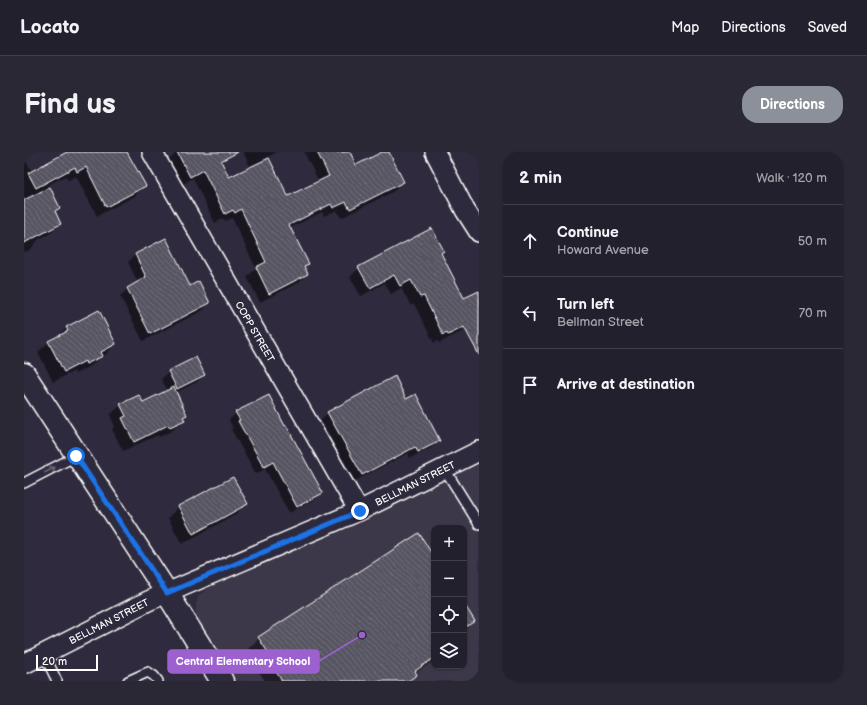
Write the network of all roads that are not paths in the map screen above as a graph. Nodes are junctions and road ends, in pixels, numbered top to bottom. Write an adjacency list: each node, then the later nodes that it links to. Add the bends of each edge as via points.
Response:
1 (152, 152): 9 (street, COPP STREET)
2 (440, 154): 3 (street, via 465,210)
3 (479, 232)
4 (24, 374): 6 (main road)
5 (479, 451): 7 (street, BELLMAN STREET)
6 (76, 456): 8 (lane, one-way to 6); 11 (main road)
7 (444, 468): 9 (street, BELLMAN STREET); 10 (lane)
8 (24, 483)
9 (360, 511): 11 (street, BELLMAN STREET)
10 (479, 524)
11 (167, 593): 12 (street, BELLMAN STREET); 17 (main road)
12 (44, 654): 13 (street, BELLMAN STREET); 14 (lane)
13 (24, 664)
14 (57, 681)
15 (128, 681): 16 (lane, via 148,672)
16 (158, 681)
17 (222, 681)

